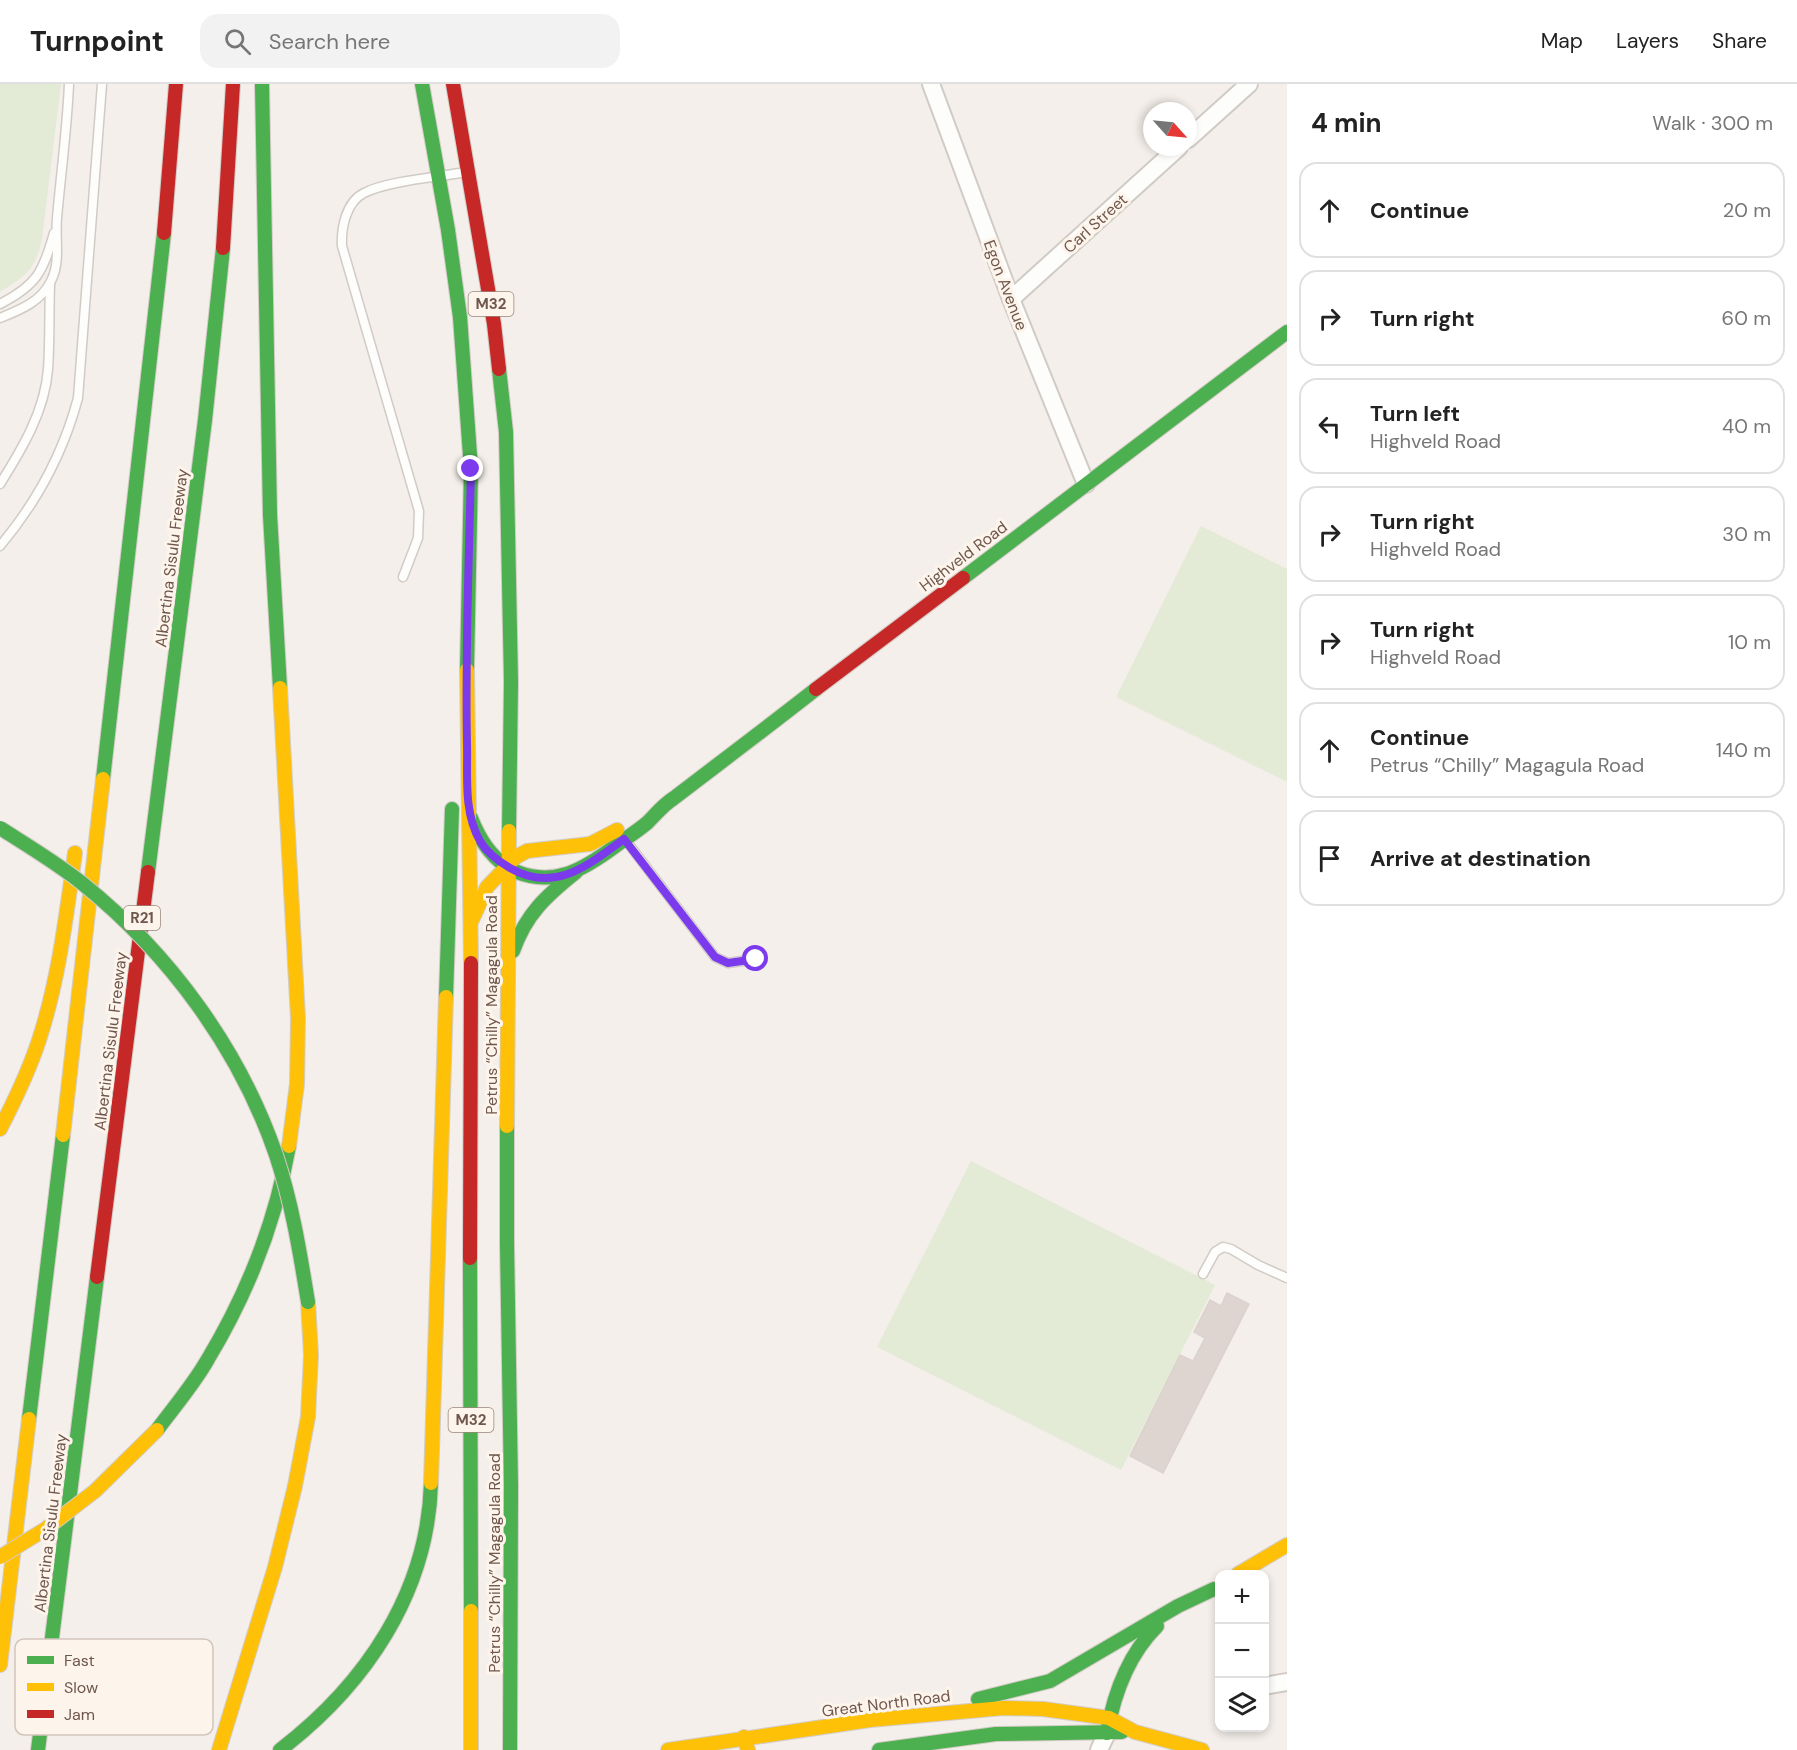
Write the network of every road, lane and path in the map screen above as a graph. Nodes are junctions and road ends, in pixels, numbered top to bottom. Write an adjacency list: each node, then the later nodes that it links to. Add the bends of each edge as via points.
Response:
1 (69, 84): 14 (lane)
2 (102, 84): 22 (lane, via 78,398 69,431 51,469 32,505)
3 (176, 84): 24 (main road, Albertina Sisulu Freeway, via 162,254)
4 (233, 84): 47 (main road, Albertina Sisulu Freeway / R21, via 226,218 205,420)
5 (262, 84): 43 (main road, bridge, via 270,515 299,1039 292,1132 271,1220 255,1266 207,1362 157,1430 95,1491)
6 (422, 84): 13 (main road, Petrus “Chilly” Magagula Road / M32)
7 (453, 84): 12 (main road, Petrus “Chilly” Magagula Road / M32)
8 (1249, 84): 10 (street)
9 (936, 87): 16 (street, Egon Avenue)
10 (1197, 131)
11 (1169, 156): 16 (street, Carl Street)
12 (469, 171): 13 (lane); 34 (main road, Petrus “Chilly” Magagula Road / M32, via 494,324 506,432 511,682)
13 (438, 177): 23 (lane, via 363,193 353,202 341,232 419,511 418,538); 26 (main road, Petrus “Chilly” Magagula Road / M32, via 460,317 468,408 471,469)
14 (57, 221): 15 (lane, via 57,253); 17 (lane, via 42,270 32,283)
15 (50, 284): 18 (lane, via 27,307); 20 (lane, via 44,389 29,435)
16 (1011, 299): 21 (street, Egon Avenue)
17 (0, 304)
18 (0, 318)
19 (1287, 332): 21 (main road, Highveld Road)
20 (0, 484)
21 (1086, 484): 30 (main road, Highveld Road)
22 (0, 546)
23 (403, 577)
24 (118, 639): 25 (main road); 48 (main road, Albertina Sisulu Freeway, via 86,946)
25 (103, 665)
26 (466, 699): 27 (main road); 29 (main road, Petrus “Chilly” Magagula Road / M32)
27 (454, 746)
28 (452, 799): 59 (main road, via 431,1490 426,1530 400,1606 366,1666 343,1695)
29 (468, 807): 34 (main road, Highveld Road, via 480,841); 36 (main road, Petrus “Chilly” Magagula Road / M32)
30 (660, 808): 32 (main road, Highveld Road, via 651,820); 34 (main road, Highveld Road, via 643,813 590,844 527,851)
31 (0, 828): 58 (main road, bridge, via 73,875 110,906 158,955 200,1008 252,1096 279,1162 297,1235 308,1302 308,1417 275,1566)
32 (624, 839): 35 (main road, Highveld Road); 37 (lane, via 715,957 728,963)
33 (76, 843): 39 (main road, via 64,934 43,1028)
34 (508, 867): 35 (main road, Highveld Road, via 540,878); 36 (main road, Highveld Road, via 487,887); 38 (main road, Petrus “Chilly” Magagula Road / M32)
35 (576, 872): 38 (main road, via 526,918)
36 (472, 920): 60 (main road, Petrus “Chilly” Magagula Road / M32)
37 (756, 959)
38 (507, 970): 61 (main road, Petrus “Chilly” Magagula Road / M32)
39 (0, 1129)
40 (1203, 1274): 41 (lane, via 1215,1252 1223,1247)
41 (1287, 1278)
42 (1287, 1545): 44 (main road)
43 (0, 1557)
44 (1246, 1570)
45 (1215, 1588): 51 (main road, via 1050,1681 941,1707)
46 (1215, 1588): 52 (main road, via 1152,1630 1141,1644 1132,1658)
47 (52, 1639)
48 (0, 1665)
49 (1287, 1682): 50 (street)
50 (1269, 1685)
51 (930, 1714): 52 (main road, Great North Road, via 1033,1709); 55 (main road, Great North Road)
52 (1108, 1726): 54 (main road, via 1031,1732); 64 (street); 65 (main road)
53 (40, 1735): 57 (main road, Albertina Sisulu Freeway / R21)
54 (984, 1743): 63 (main road)
55 (746, 1744): 56 (main road, Great North Road)
56 (728, 1746): 62 (main road, Great North Road)
57 (38, 1750)
58 (219, 1750)
59 (280, 1750)
60 (471, 1750)
61 (510, 1750)
62 (668, 1750)
63 (879, 1750)
64 (1100, 1750)
65 (1202, 1750)

